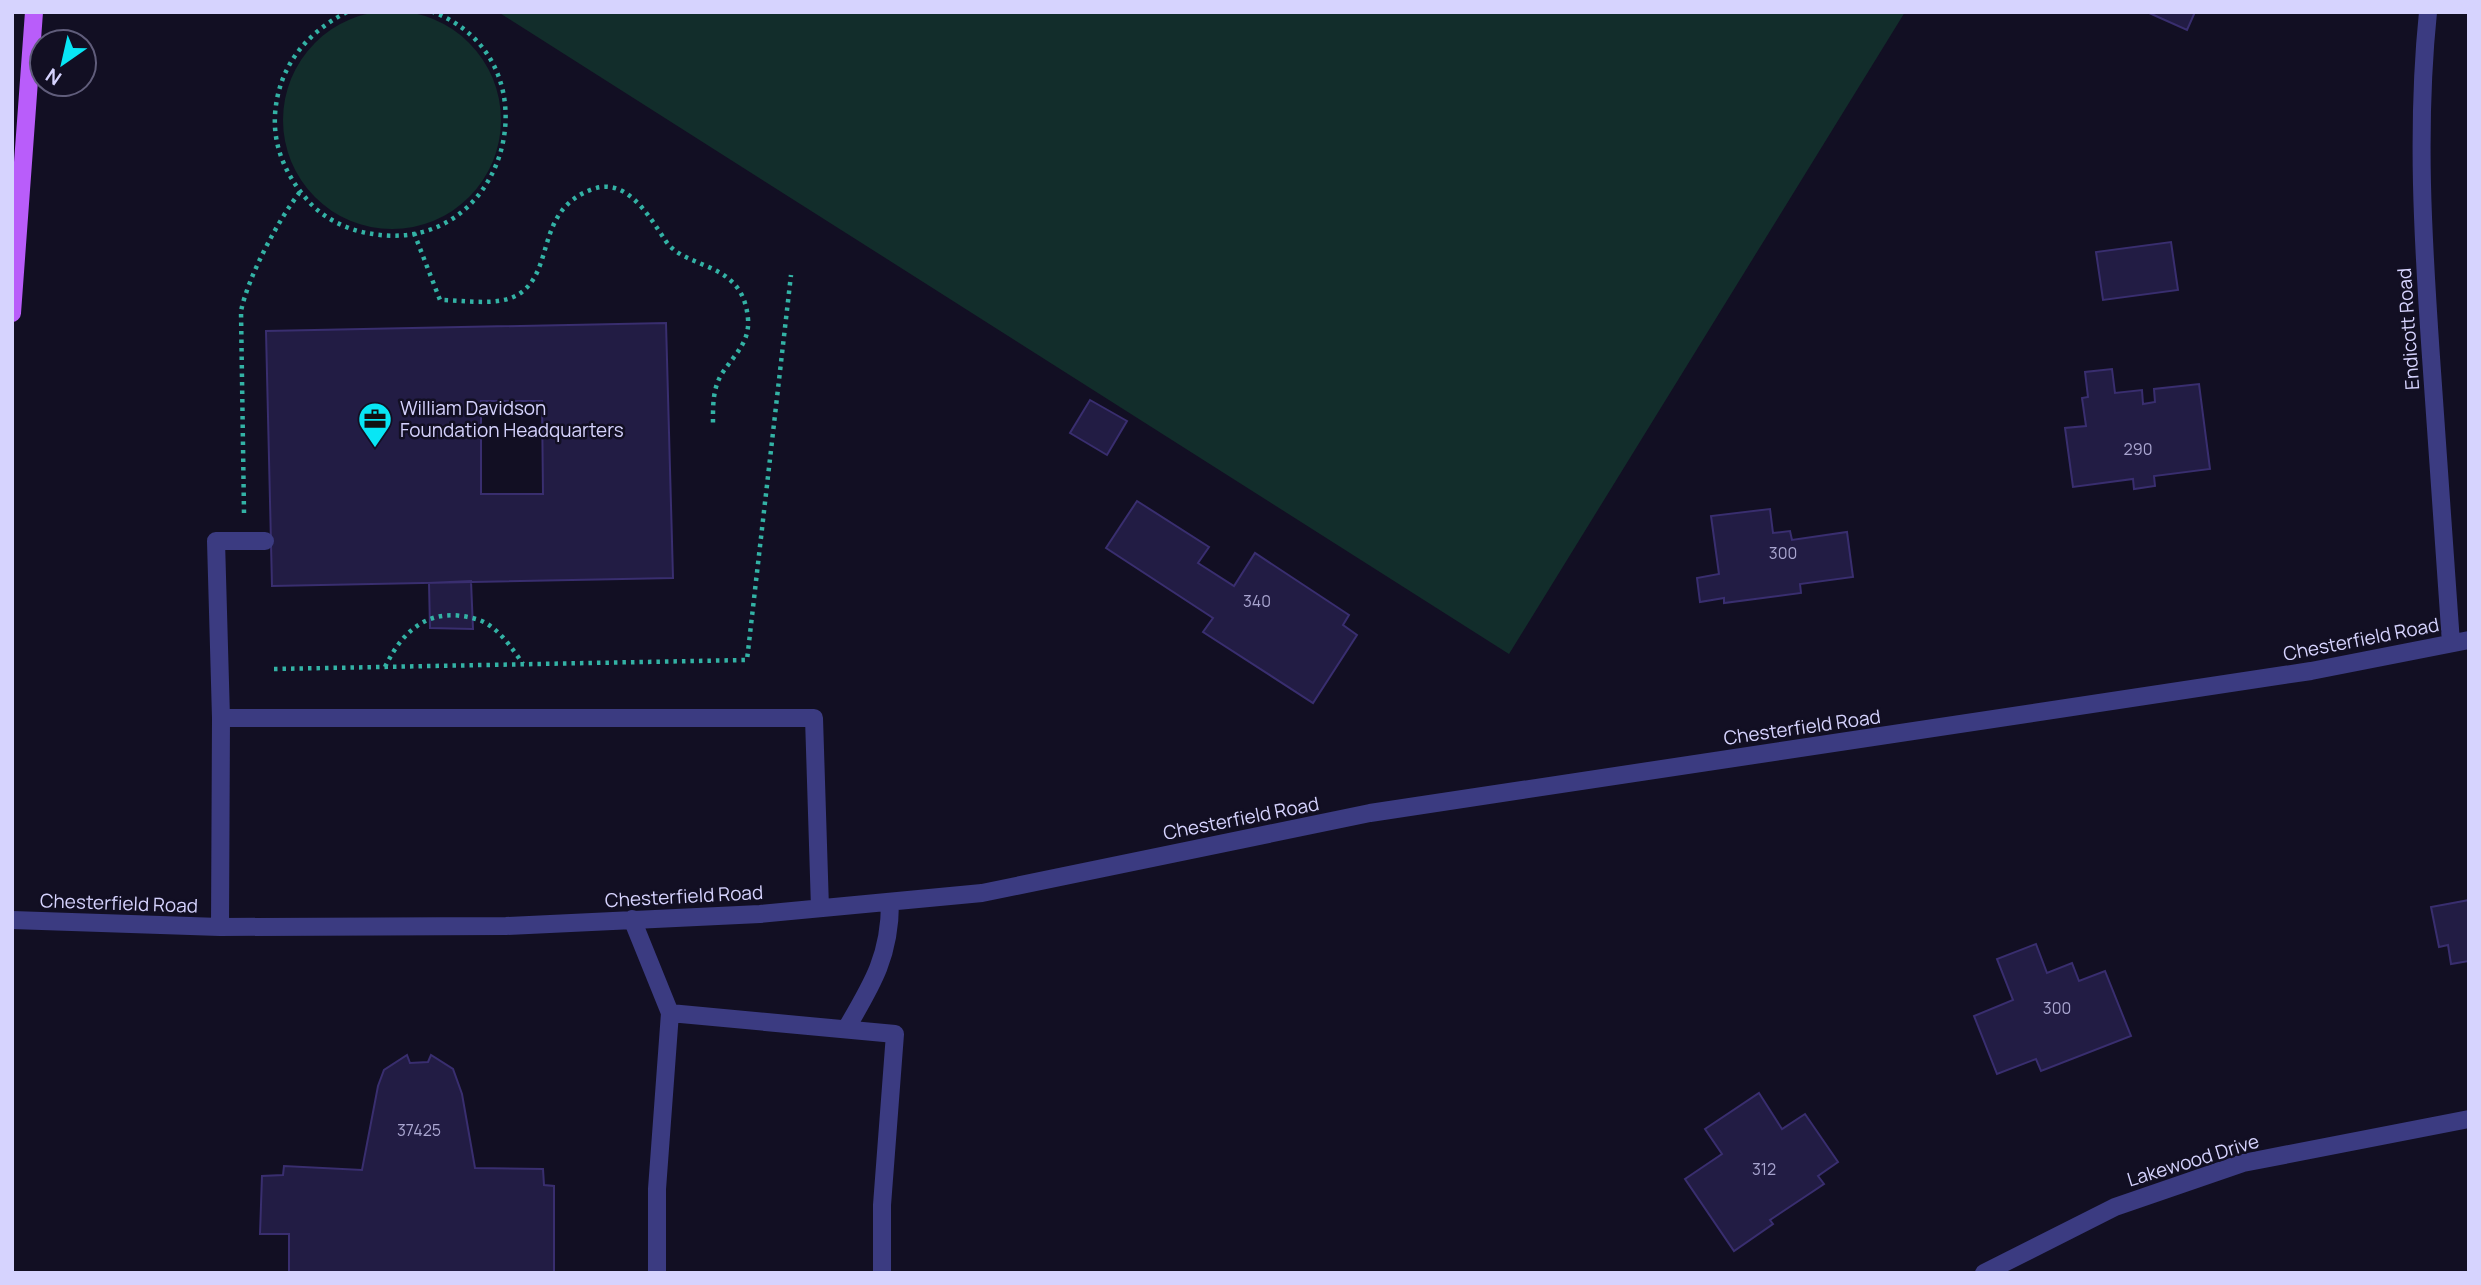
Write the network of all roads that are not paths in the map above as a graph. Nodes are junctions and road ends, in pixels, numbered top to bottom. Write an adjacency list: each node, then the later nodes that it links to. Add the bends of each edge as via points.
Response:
1 (34, 12): 3 (main road)
2 (2428, 12): 5 (street, Endicott Road, via 2420,89 2424,266)
3 (12, 313)
4 (265, 541): 6 (street, via 216,541)
5 (2460, 642): 7 (street, Chesterfield Road, via 2312,671 1384,811 982,893)
6 (221, 718): 8 (street, via 814,719); 11 (street)
7 (890, 903): 8 (street, Chesterfield Road); 13 (street, via 886,951)
8 (820, 908): 9 (street, Chesterfield Road)
9 (632, 919): 11 (street, Chesterfield Road, via 492,926); 12 (street)
10 (12, 920): 11 (street, Chesterfield Road)
11 (220, 927)
12 (670, 1013): 13 (street); 15 (street, via 657,1189)
13 (846, 1029): 16 (street, via 895,1034 882,1205)
14 (2469, 1119): 17 (street, Lakewood Drive, via 2243,1163 2115,1207)
15 (657, 1273)
16 (882, 1273)
17 (1984, 1273)

